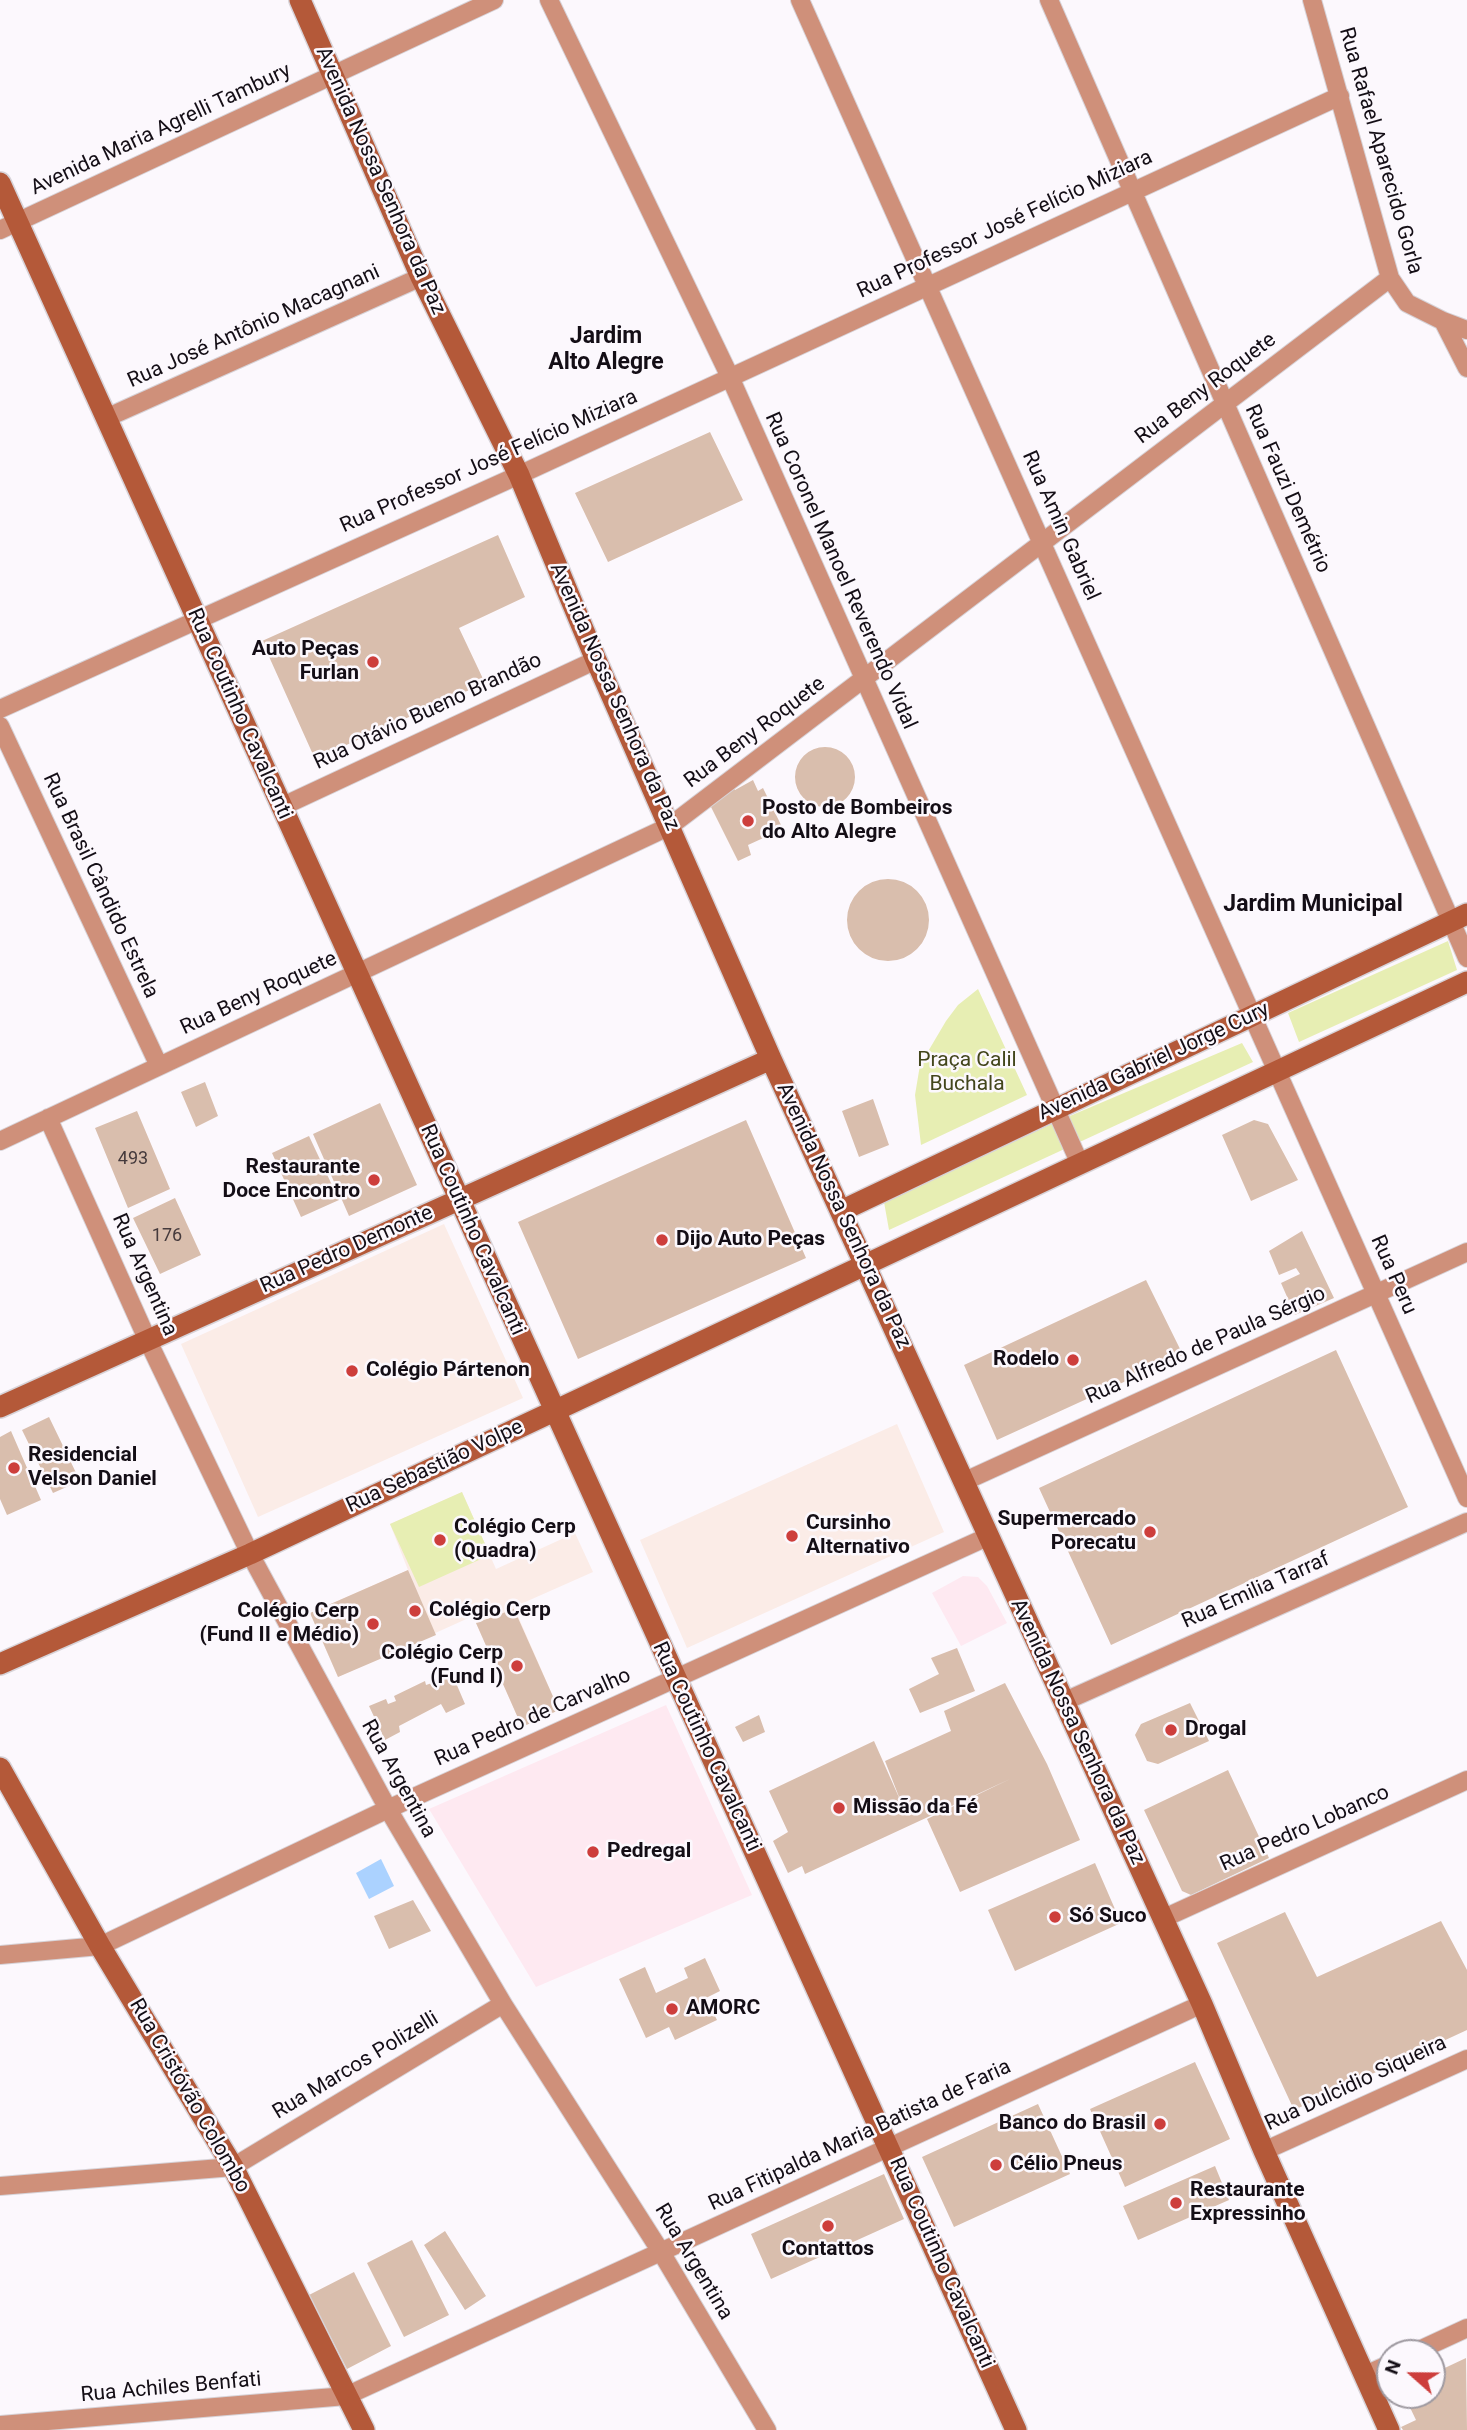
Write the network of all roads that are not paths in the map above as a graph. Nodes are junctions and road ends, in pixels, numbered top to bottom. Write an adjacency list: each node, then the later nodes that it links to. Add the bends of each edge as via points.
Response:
1 (300, 0): 7 (main road, Avenida Nossa Senhora da Paz)
2 (494, 0): 7 (street, Avenida Maria Agrelli Tambury)
3 (549, 0): 18 (street, Rua Coronel Manoel Reverendo Vidal)
4 (800, 0): 14 (street, Rua Amin Gabriel)
5 (1049, 0): 10 (street, Rua Fauzi Demétrio)
6 (1312, 0): 8 (street, Rua Rafael Aparecido Gorla)
7 (333, 75): 11 (street, Avenida Maria Agrelli Tambury); 12 (main road, Avenida Nossa Senhora da Paz)
8 (1340, 96): 10 (street, Rua Professor José Felício Miziara); 13 (street, Rua Rafael Aparecido Gorla)
9 (0, 183): 11 (main road, Rua Coutinho Cavalcanti)
10 (1134, 190): 14 (street, Rua Professor José Felício Miziara); 19 (street, Rua Fauzi Demétrio)
11 (9, 226): 20 (main road, Rua Coutinho Cavalcanti)
12 (421, 277): 20 (street, Rua José Antônio Macagnani); 21 (main road, Avenida Nossa Senhora da Paz)
13 (1390, 278): 15 (street, Rua Rafael Aparecido Gorla, via 1407,303); 19 (street, Rua Beny Roquete)
14 (929, 285): 18 (street, Rua Professor José Felício Miziara); 22 (street, Rua Amin Gabriel)
15 (1443, 321): 16 (street, Rua Rafael Aparecido Gorla); 17 (street)
16 (1467, 330)
17 (1467, 368)
18 (730, 377): 21 (street, Rua Professor José Felício Miziara); 25 (street, Rua Coronel Manoel Reverendo Vidal)
19 (1225, 404): 22 (street, Rua Beny Roquete); 30 (street, Rua Fauzi Demétrio)
20 (106, 418): 23 (main road, Rua Coutinho Cavalcanti)
21 (519, 475): 23 (street, Rua Professor José Felício Miziara); 24 (main road, Avenida Nossa Senhora da Paz)
22 (1042, 543): 25 (street, Rua Beny Roquete); 34 (street, Rua Amin Gabriel)
23 (196, 618): 26 (street, Rua Professor José Felício Miziara); 28 (main road, Rua Coutinho Cavalcanti)
24 (596, 660): 28 (street, Rua Otávio Bueno Brandão); 29 (main road, Avenida Nossa Senhora da Paz)
25 (863, 680): 29 (street, Rua Beny Roquete); 38 (street, Rua Coronel Manoel Reverendo Vidal)
26 (0, 709)
27 (0, 726): 36 (street, Rua Brasil Cândido Estrela)
28 (281, 807): 32 (main road, Rua Coutinho Cavalcanti)
29 (670, 826): 32 (street, Rua Beny Roquete); 35 (main road, Avenida Nossa Senhora da Paz)
30 (1459, 918): 31 (street, Rua Fauzi Demétrio); 34 (main road, Avenida Gabriel Jorge Cury)
31 (1467, 958)
32 (356, 973): 36 (street, Rua Beny Roquete); 42 (main road, Rua Coutinho Cavalcanti)
33 (1467, 982): 37 (main road)
34 (1251, 1017): 37 (street, Rua Amin Gabriel); 38 (main road, Avenida Gabriel Jorge Cury)
35 (771, 1059): 42 (main road, Rua Pedro Demonte); 43 (main road, Avenida Nossa Senhora da Paz)
36 (159, 1066): 39 (street, Rua Beny Roquete)
37 (1276, 1072): 41 (main road); 46 (street, Rua Peru)
38 (1055, 1108): 41 (street, Rua Coronel Manoel Reverendo Vidal); 43 (main road, Avenida Gabriel Jorge Cury)
39 (48, 1118): 40 (street, Rua Beny Roquete); 47 (street, Rua Argentina)
40 (0, 1141)
41 (1080, 1164): 45 (main road)
42 (458, 1200): 47 (main road, Rua Pedro Demonte); 49 (main road, Rua Coutinho Cavalcanti)
43 (841, 1211): 45 (main road, Avenida Nossa Senhora da Paz)
44 (1467, 1252): 46 (street, Rua Alfredo de Paula Sérgio)
45 (867, 1265): 49 (main road, Rua Sebastião Volpe); 50 (main road, Avenida Nossa Senhora da Paz)
46 (1376, 1294): 50 (street, Rua Alfredo de Paula Sérgio); 51 (street, Rua Peru)
47 (148, 1341): 48 (main road, Rua Pedro Demonte); 54 (street, Rua Argentina)
48 (0, 1407)
49 (554, 1412): 54 (main road, Rua Sebastião Volpe); 56 (main road, Rua Coutinho Cavalcanti)
50 (963, 1482): 53 (main road, Avenida Nossa Senhora da Paz)
51 (1467, 1498)
52 (1467, 1522): 57 (street, Rua Emilia Tarraf)
53 (987, 1537): 56 (street, Rua Pedro de Carvalho); 57 (main road, Avenida Nossa Senhora da Paz)
54 (250, 1554): 55 (main road, Rua Sebastião Volpe); 60 (street, Rua Argentina)
55 (0, 1664)
56 (675, 1679): 60 (street, Rua Pedro de Carvalho); 67 (main road, Rua Coutinho Cavalcanti)
57 (1063, 1702): 61 (main road, Avenida Nossa Senhora da Paz)
58 (0, 1768): 62 (main road, Rua Cristóvão Colombo)
59 (1467, 1780): 61 (street, Rua Pedro Lobanco)
60 (388, 1809): 62 (street, Rua Pedro de Carvalho); 64 (street, Rua Argentina)
61 (1162, 1919): 65 (main road, Avenida Nossa Senhora da Paz)
62 (100, 1946): 63 (street); 69 (main road, Rua Cristóvão Colombo)
63 (0, 1955)
64 (503, 2004): 69 (street, Rua Marcos Polizelli); 71 (street, Rua Argentina)
65 (1202, 2004): 67 (street, Rua Fitipalda Maria Batista de Faria); 68 (main road, Avenida Nossa Senhora da Paz)
66 (1467, 2059): 68 (street, Rua Dulcidio Siqueira)
67 (890, 2147): 71 (street, Rua Fitipalda Maria Batista de Faria); 80 (main road, Rua Coutinho Cavalcanti)
68 (1264, 2151): 75 (main road, Avenida Nossa Senhora da Paz)
69 (233, 2167): 70 (street); 76 (main road, Rua Cristóvão Colombo)
70 (0, 2186)
71 (661, 2252): 76 (street, Rua Fitipalda Maria Batista de Faria); 79 (street, Rua Argentina)
72 (1467, 2328): 73 (street)
73 (1443, 2339)
74 (1376, 2370): 75 (street)
75 (1365, 2375): 81 (main road, Avenida Nossa Senhora da Paz)
76 (346, 2396): 77 (street, Rua Achiles Benfati); 78 (main road, Rua Cristóvão Colombo)
77 (0, 2425)
78 (363, 2429)
79 (767, 2430)
80 (1016, 2430)
81 (1389, 2430)

